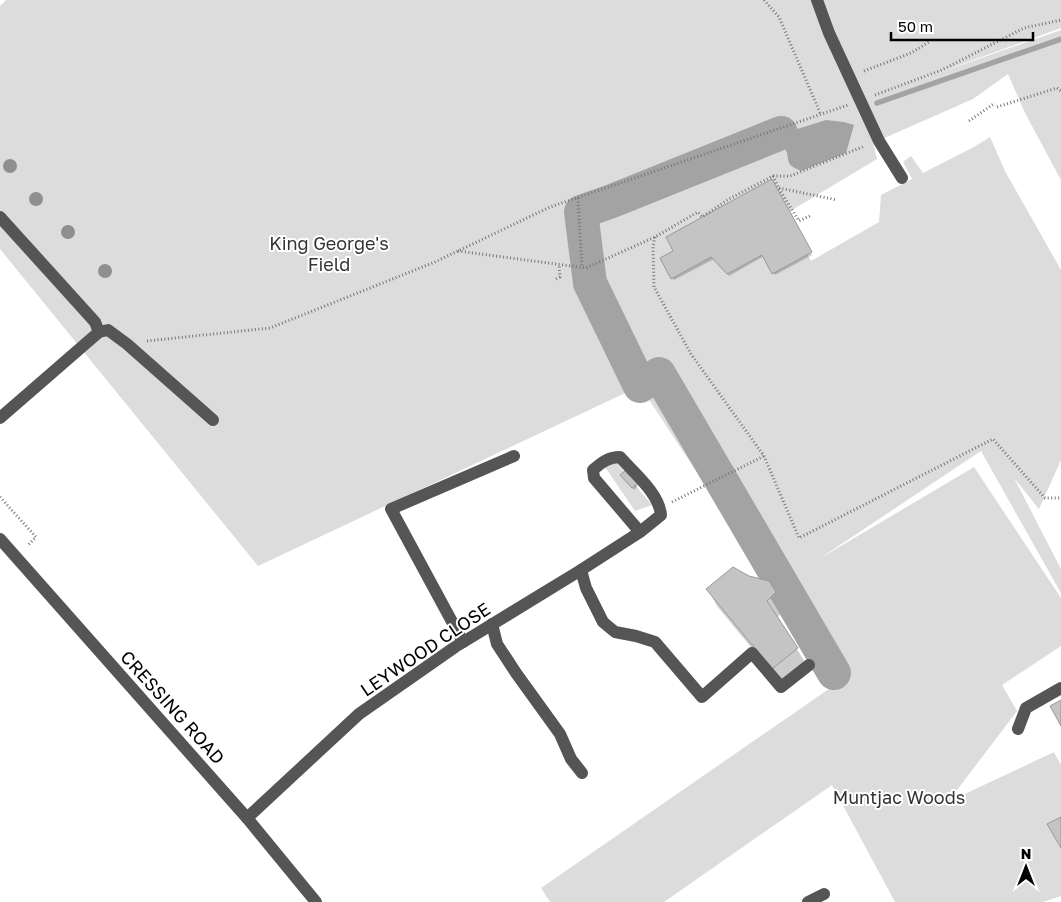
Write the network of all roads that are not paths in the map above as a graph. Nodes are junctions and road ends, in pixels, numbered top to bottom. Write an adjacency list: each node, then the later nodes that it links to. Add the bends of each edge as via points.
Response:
1 (817, 0): 2 (street, via 829,34 879,141)
2 (902, 178)
3 (0, 217): 4 (street, via 95,322)
4 (99, 332): 5 (street); 6 (street, via 108,330 127,344)
5 (0, 418)
6 (212, 420)
7 (514, 456): 12 (street, via 391,509)
8 (640, 532): 8 (street, LEYWOOD CLOSE, via 661,515 660,508 654,496 620,456 613,456 593,470 594,478); 10 (street, LEYWOOD CLOSE)
9 (0, 539): 17 (street, CRESSING ROAD)
10 (581, 570): 11 (street, LEYWOOD CLOSE); 13 (street, via 603,622 614,632 655,642 702,697 752,653 782,687)
11 (492, 624): 12 (street, LEYWOOD CLOSE); 16 (street, via 498,644 560,734)
12 (464, 642): 17 (street, LEYWOOD CLOSE, via 359,714)
13 (809, 665)
14 (1061, 688): 15 (street, via 1026,708)
15 (1018, 730)
16 (582, 773)
17 (247, 818): 19 (street, CRESSING ROAD)
18 (824, 894): 20 (street)
19 (316, 902)
20 (808, 902)

